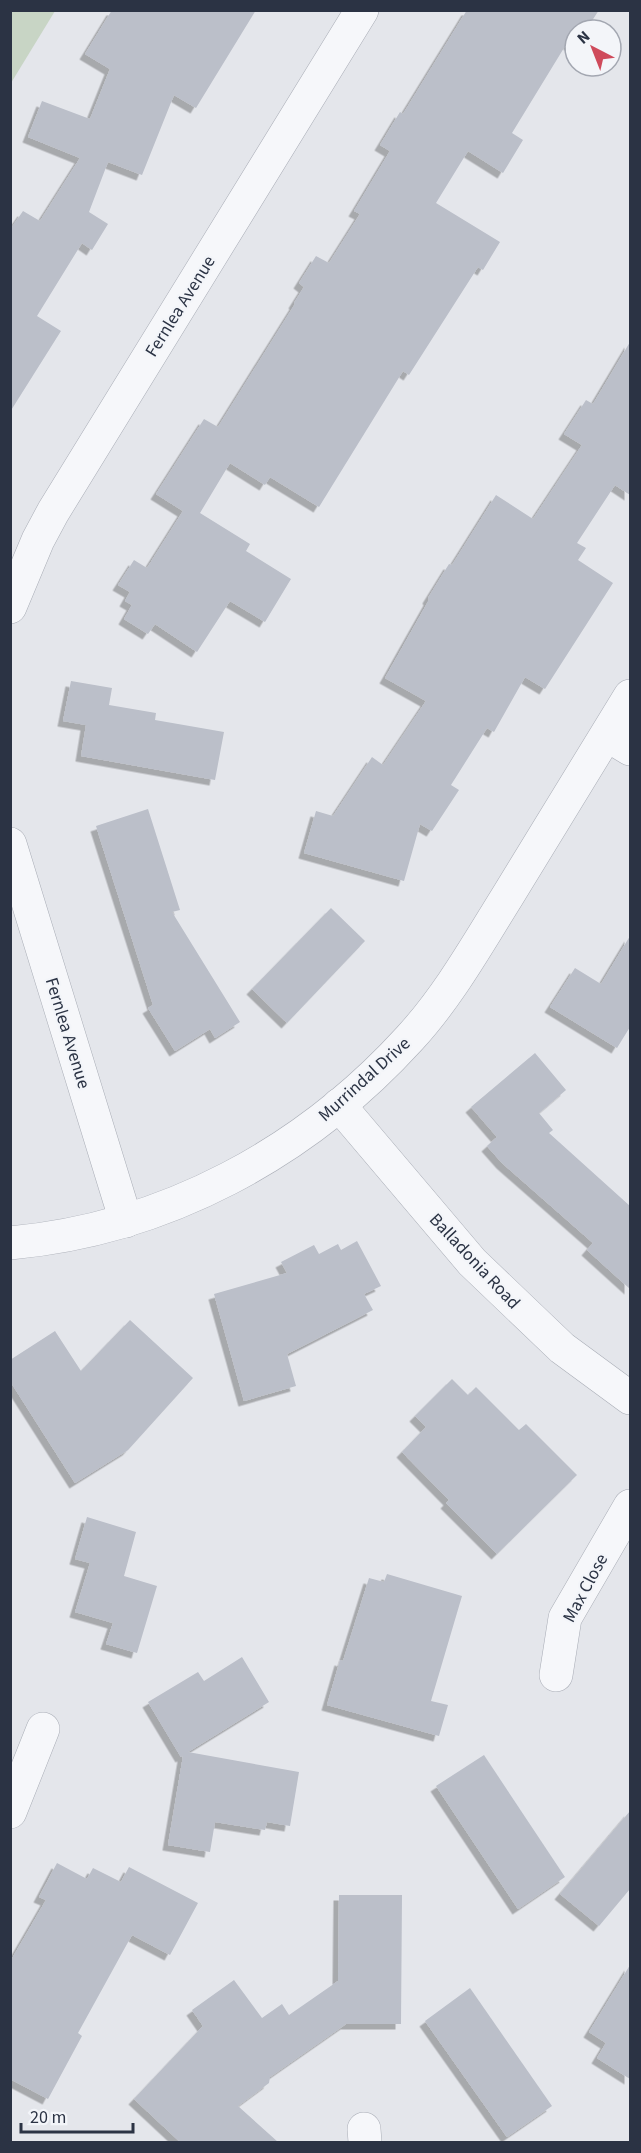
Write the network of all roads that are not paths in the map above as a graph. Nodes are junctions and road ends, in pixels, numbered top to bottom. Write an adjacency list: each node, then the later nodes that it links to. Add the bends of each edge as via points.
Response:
1 (362, 10): 2 (street, Fernlea Avenue, via 53,512)
2 (10, 607)
3 (630, 696): 4 (street, Murrindal Drive)
4 (619, 742): 6 (street, Murrindal Drive, via 439,1001 410,1038)
5 (10, 844): 7 (street, Fernlea Avenue)
6 (339, 1105): 7 (street, Murrindal Drive, via 246,1170 189,1199); 9 (street, Balladonia Road, via 472,1262 562,1348)
7 (126, 1221): 8 (street, Murrindal Drive)
8 (10, 1243)
9 (630, 1398)
10 (630, 1506): 11 (street, Max Close, via 565,1618)
11 (556, 1675)
12 (42, 1729): 13 (street)
13 (10, 1812)

